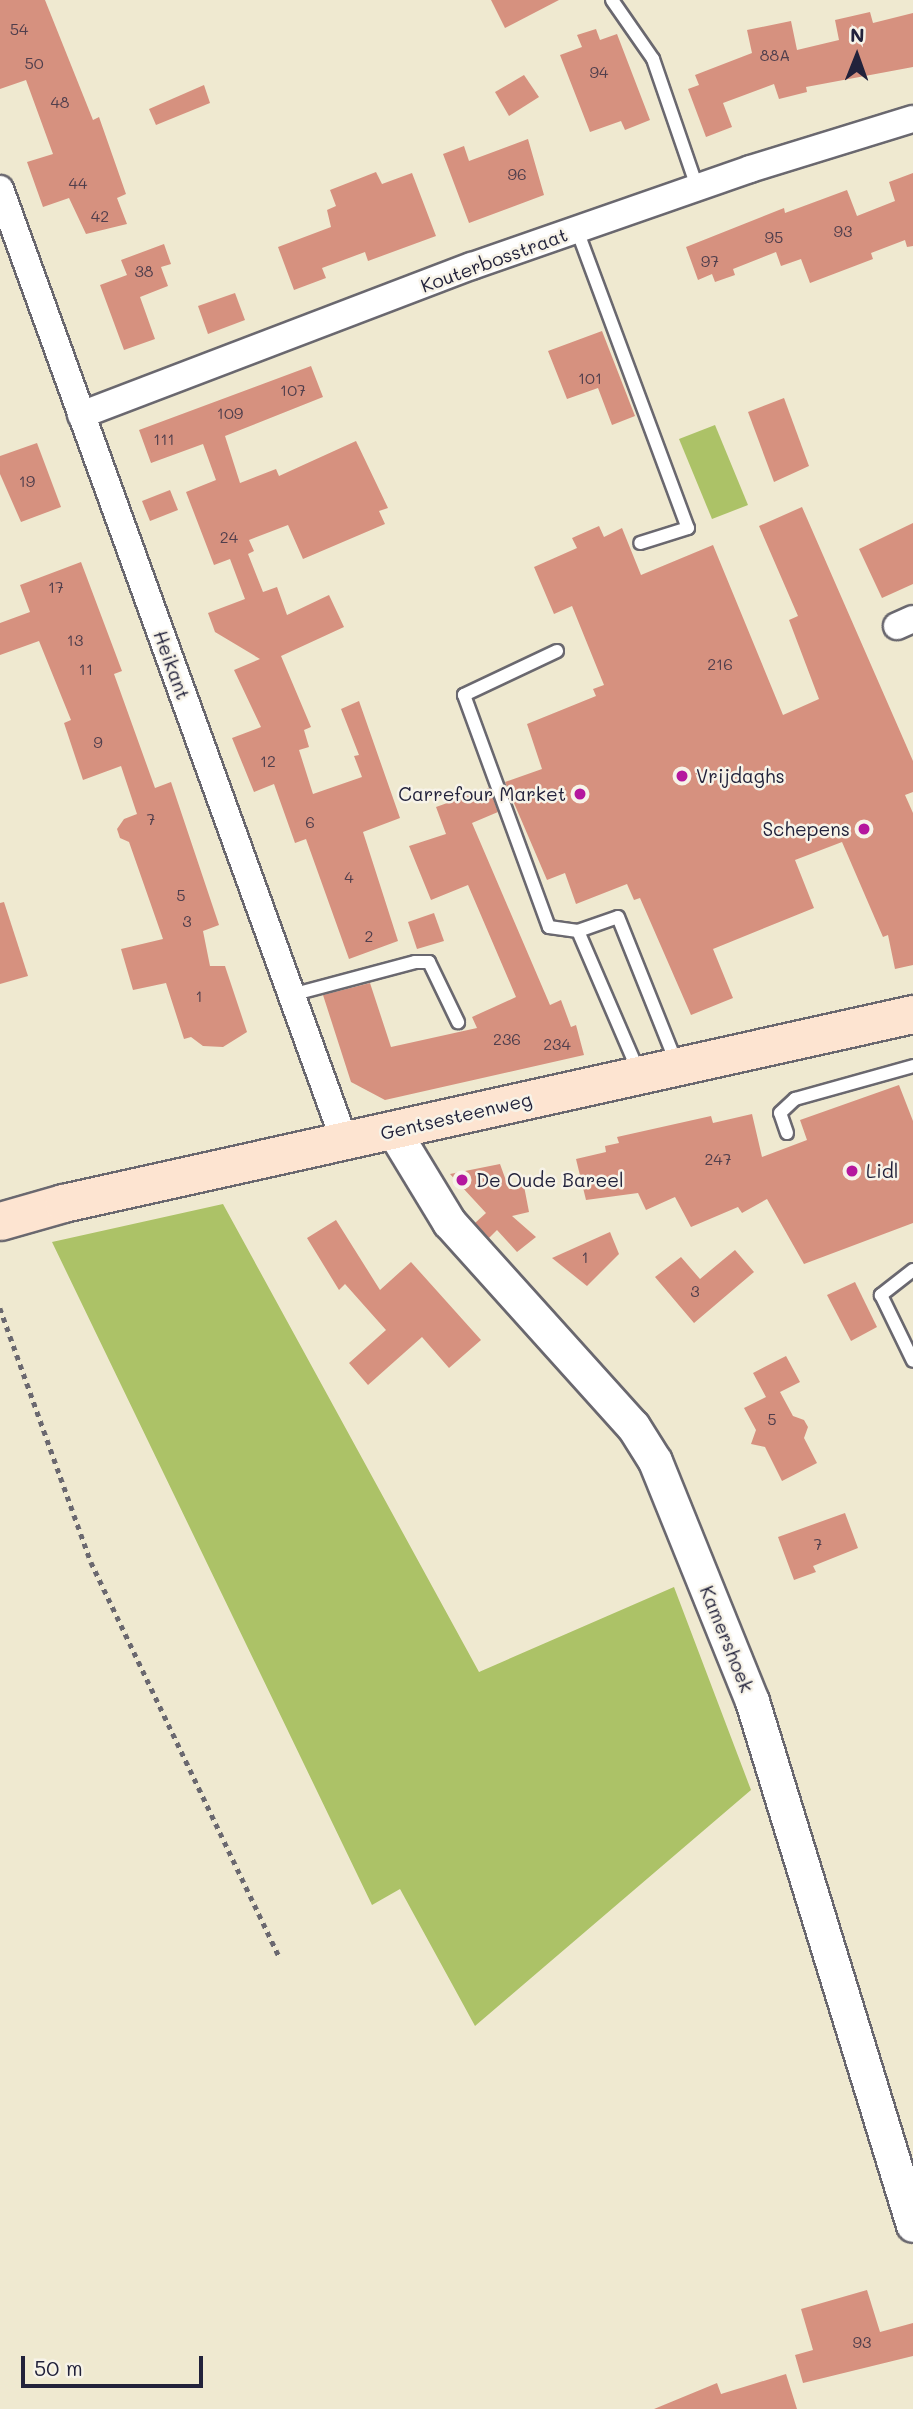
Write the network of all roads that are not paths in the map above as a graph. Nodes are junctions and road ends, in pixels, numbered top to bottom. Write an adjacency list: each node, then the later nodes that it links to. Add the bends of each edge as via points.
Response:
1 (612, 0): 3 (lane, via 653,59)
2 (913, 119): 3 (street, Kouterbosstraat)
3 (697, 187): 5 (street, Kouterbosstraat)
4 (0, 189): 6 (street, Heikant)
5 (577, 230): 6 (street, Kouterbosstraat); 7 (lane, via 688,528)
6 (81, 415): 10 (street, Heikant)
7 (640, 542)
8 (558, 652): 9 (lane, via 464,695 549,927)
9 (578, 931): 13 (lane, via 618,916); 15 (lane)
10 (291, 995): 12 (lane, via 415,961 429,962); 18 (street, Heikant)
11 (913, 1014): 13 (main road, Gentsesteenweg)
12 (458, 1022)
13 (678, 1066): 15 (main road, Gentsesteenweg)
14 (913, 1066): 17 (lane, via 794,1099 780,1113)
15 (640, 1074): 16 (main road, Gentsesteenweg)
16 (393, 1130): 18 (main road, Gentsesteenweg); 22 (street, Kamershoek, via 449,1222 633,1426 655,1461 752,1701)
17 (787, 1133)
18 (344, 1140): 19 (main road, Gentsesteenweg)
19 (0, 1221)
20 (913, 1270): 21 (lane, via 881,1295)
21 (913, 1361)
22 (913, 2225)

